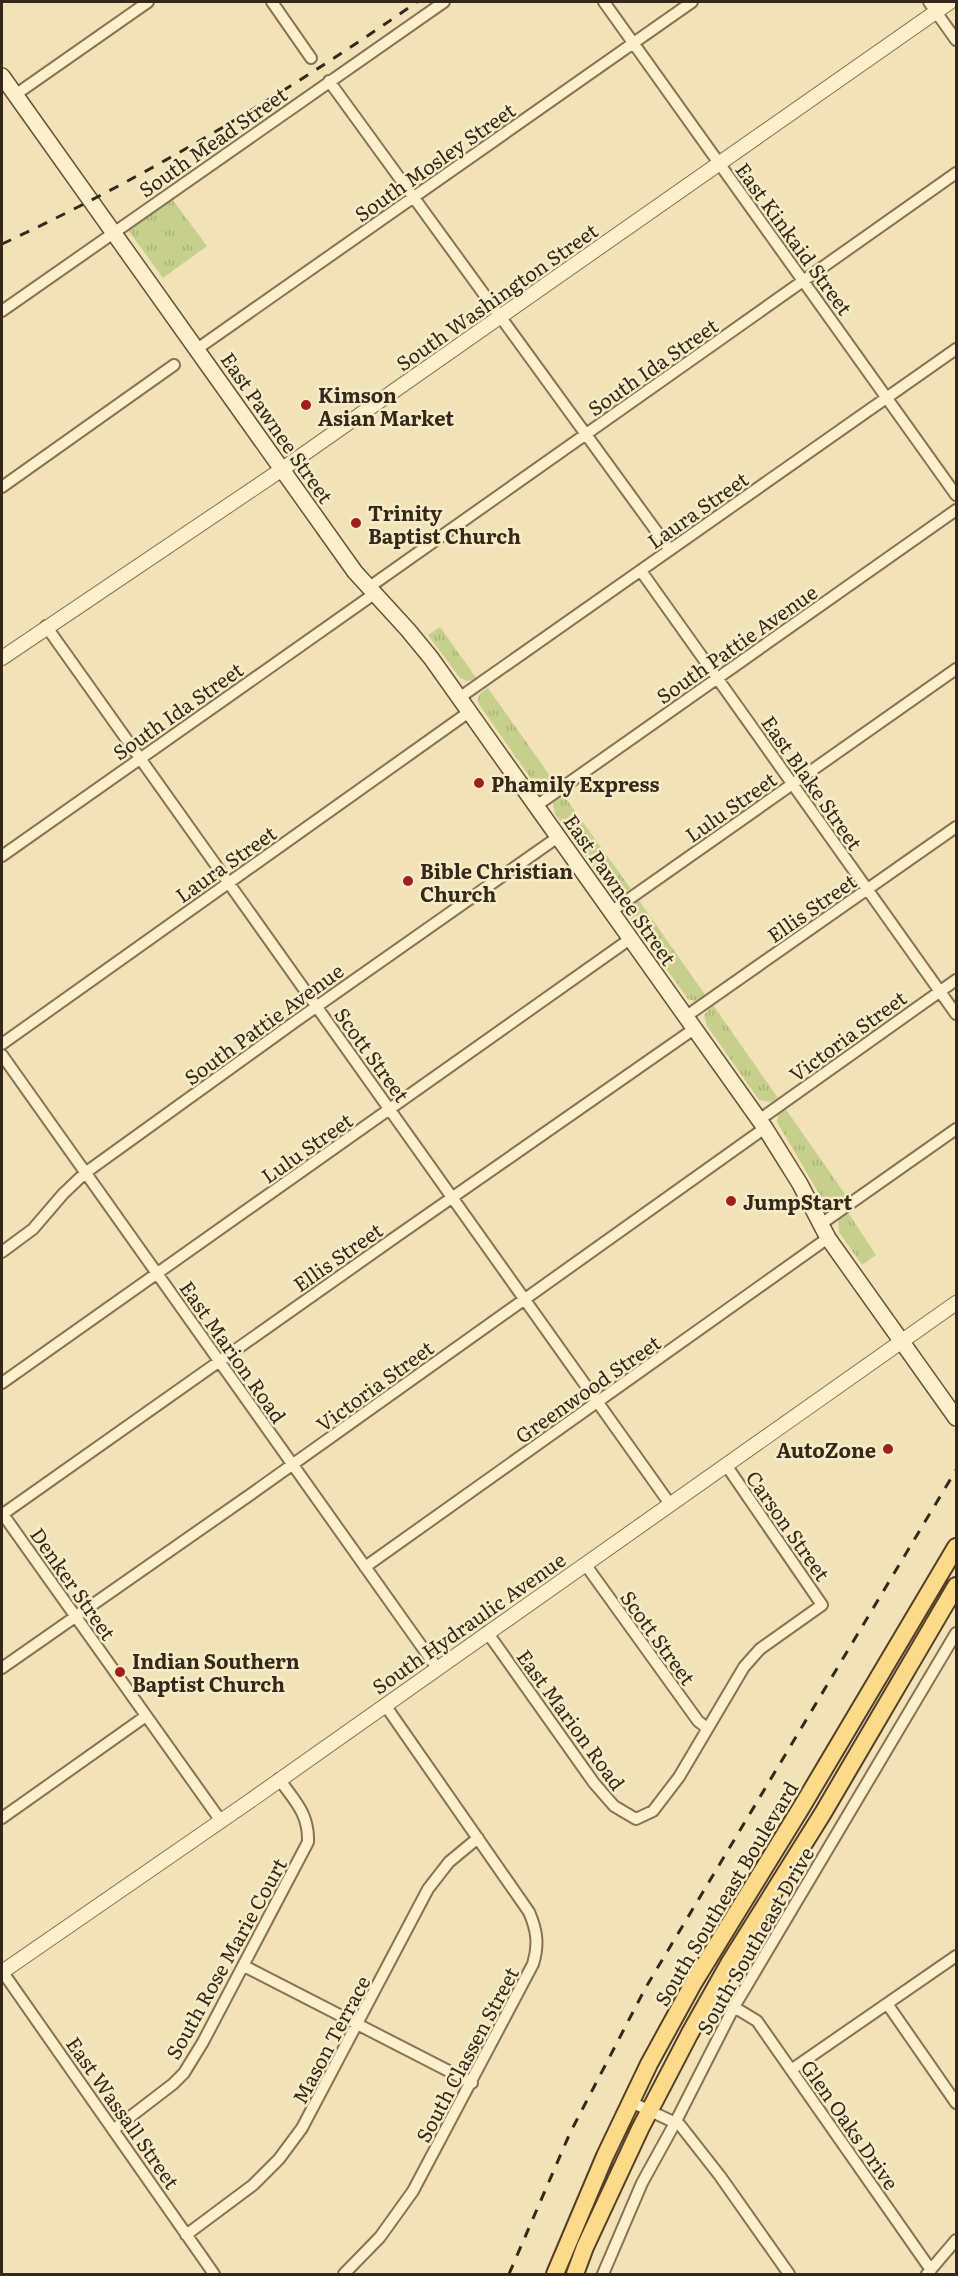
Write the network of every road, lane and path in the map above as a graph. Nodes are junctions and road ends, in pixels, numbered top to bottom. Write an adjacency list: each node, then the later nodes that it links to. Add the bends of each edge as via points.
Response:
1 (148, 2): 13 (street)
2 (272, 2): 10 (street)
3 (444, 2): 12 (street, South Mead Street)
4 (604, 2): 9 (street, East Kinkaid Street)
5 (692, 2): 9 (street, South Mosley Street)
6 (950, 2): 7 (street, South Washington Street)
7 (932, 6): 8 (street); 14 (street, South Washington Street)
8 (957, 40)
9 (633, 43): 14 (street, East Kinkaid Street); 16 (street, South Mosley Street)
10 (311, 58)
11 (2, 76): 13 (main road, East Pawnee Street)
12 (329, 81): 16 (street); 17 (street, South Mead Street)
13 (15, 95): 17 (main road, East Pawnee Street)
14 (719, 163): 18 (street, East Kinkaid Street); 20 (street, South Washington Street)
15 (957, 173): 18 (street, South Ida Street)
16 (413, 198): 20 (street); 21 (street, South Mosley Street)
17 (114, 232): 19 (street, South Mead Street); 21 (main road, East Pawnee Street)
18 (803, 282): 24 (street, East Kinkaid Street); 25 (street, South Ida Street)
19 (2, 311)
20 (501, 316): 25 (street); 26 (street, South Washington Street)
21 (197, 349): 26 (main road, East Pawnee Street)
22 (957, 349): 24 (street, Laura Street)
23 (174, 365): 27 (street)
24 (887, 399): 28 (street, East Kinkaid Street); 30 (street, Laura Street)
25 (587, 434): 30 (street); 32 (street, South Ida Street)
26 (281, 470): 32 (main road, East Pawnee Street); 33 (street, South Washington Street)
27 (2, 487)
28 (957, 495)
29 (957, 510): 36 (street, South Pattie Avenue)
30 (670, 550): 31 (street, Laura Street)
31 (641, 571): 36 (street, East Blake Street); 37 (street, Laura Street)
32 (371, 591): 37 (main road, East Pawnee Street, via 408,630); 39 (street, South Ida Street)
33 (46, 626): 34 (street, South Washington Street); 39 (street, Scott Street)
34 (2, 658)
35 (957, 669): 40 (street, Lulu Street)
36 (718, 678): 40 (street, East Blake Street); 41 (street, South Pattie Avenue)
37 (459, 699): 38 (main road, East Pawnee Street)
38 (469, 712): 41 (main road, East Pawnee Street); 45 (street, Laura Street)
39 (139, 758): 44 (street, South Ida Street); 45 (street, Scott Street)
40 (793, 784): 46 (street, East Blake Street); 47 (street, Lulu Street)
41 (536, 806): 43 (main road, East Pawnee Street)
42 (957, 826): 46 (street, Ellis Street)
43 (558, 837): 47 (main road, East Pawnee Street); 51 (street, South Pattie Avenue)
44 (2, 856)
45 (229, 883): 51 (street, Scott Street); 54 (street, Laura Street)
46 (868, 889): 50 (street, East Blake Street); 53 (street, Ellis Street)
47 (612, 911): 48 (main road, East Pawnee Street)
48 (630, 939): 53 (main road, East Pawnee Street); 56 (street, Lulu Street)
49 (957, 980): 50 (street, Victoria Street)
50 (940, 991): 52 (street, East Blake Street); 57 (street, Victoria Street)
51 (317, 1006): 56 (street, Scott Street); 59 (street, South Pattie Avenue)
52 (957, 1014)
53 (690, 1023): 57 (main road, East Pawnee Street); 60 (street, Ellis Street)
54 (2, 1044)
55 (2, 1055): 59 (street, East Marion Road)
56 (391, 1109): 60 (street, Scott Street); 63 (street, Lulu Street)
57 (762, 1124): 61 (main road, East Pawnee Street); 64 (street, Victoria Street)
58 (957, 1128): 61 (street, Greenwood Street)
59 (85, 1173): 62 (street, South Pattie Avenue, via 33,1229); 63 (street, East Marion Road)
60 (453, 1197): 64 (street, Scott Street); 67 (street, Ellis Street)
61 (825, 1231): 66 (main road, East Pawnee Street); 69 (street, Greenwood Street)
62 (2, 1252)
63 (157, 1274): 67 (street, East Marion Road); 68 (street, Lulu Street)
64 (525, 1299): 69 (street, Scott Street); 71 (street, Victoria Street)
65 (957, 1303): 66 (street, South Hydraulic Avenue)
66 (902, 1343): 70 (main road, East Pawnee Street); 72 (street, South Hydraulic Avenue)
67 (219, 1361): 71 (street, East Marion Road); 74 (street, Ellis Street)
68 (2, 1383)
69 (598, 1402): 73 (street, Scott Street); 77 (street, Greenwood Street)
70 (957, 1418)
71 (293, 1465): 77 (street, East Marion Road); 79 (street, Victoria Street)
72 (726, 1465): 73 (street, South Hydraulic Avenue); 86 (street, Carson Street, via 822,1605 760,1649 744,1666)
73 (670, 1504): 76 (street, South Hydraulic Avenue)
74 (2, 1514): 79 (street, Denker Street)
75 (957, 1547): 99 (main road, South Southeast Boulevard, via 694,1982)
76 (585, 1564): 80 (street, South Hydraulic Avenue); 86 (street, Scott Street, via 698,1721)
77 (366, 1567): 83 (street, East Marion Road)
78 (957, 1586): 101 (main road, South Southeast Boulevard, via 730,1962)
79 (76, 1617): 82 (street, Victoria Street); 85 (street, Denker Street)
80 (487, 1632): 83 (street, South Hydraulic Avenue); 86 (street, East Marion Road, via 594,1783 614,1806 636,1819 653,1811 679,1777)
81 (957, 1633): 95 (street, South Southeast Drive)
82 (2, 1668)
83 (437, 1668): 84 (street, South Hydraulic Avenue)
84 (386, 1705): 87 (street, South Hydraulic Avenue); 90 (street, South Classen Street)
85 (146, 1716): 88 (street); 89 (street, Denker Street)
86 (707, 1728)
87 (279, 1779): 89 (street, South Hydraulic Avenue); 92 (street, South Rose Marie Court, via 304,1814 308,1842)
88 (2, 1818)
89 (221, 1821): 93 (street, South Hydraulic Avenue)
90 (478, 1838): 96 (street, Mason Terrace, via 438,1873); 98 (street, South Classen Street, via 529,1912 537,1945 533,1964)
91 (957, 1956): 94 (street)
92 (244, 1966): 96 (street); 103 (street, South Rose Marie Court, via 184,2073)
93 (2, 1971): 103 (street, East Wassall Street)
94 (888, 2005): 97 (street); 100 (street)
95 (734, 2007): 97 (street, Glen Oaks Drive, via 757,2021); 102 (street, South Southeast Drive)
96 (358, 2024): 98 (street); 104 (street, Mason Terrace, via 311,2114 279,2159 253,2185)
97 (791, 2070): 106 (street, Glen Oaks Drive)
98 (472, 2083): 109 (street, South Classen Street, via 413,2191 380,2237)
99 (631, 2102): 101 (street); 110 (main road, South Southeast Boulevard)
100 (957, 2103)
101 (650, 2110): 102 (street); 111 (main road, South Southeast Boulevard)
102 (675, 2123): 107 (street, South Southeast Drive, via 642,2183); 112 (street, via 720,2176)
103 (113, 2130): 104 (street, East Wassall Street)
104 (186, 2235): 108 (street, East Wassall Street)
105 (957, 2240): 106 (street)
106 (929, 2272)
107 (606, 2273)
108 (214, 2274)
109 (344, 2274)
110 (555, 2274)
111 (575, 2274)
112 (789, 2274)

